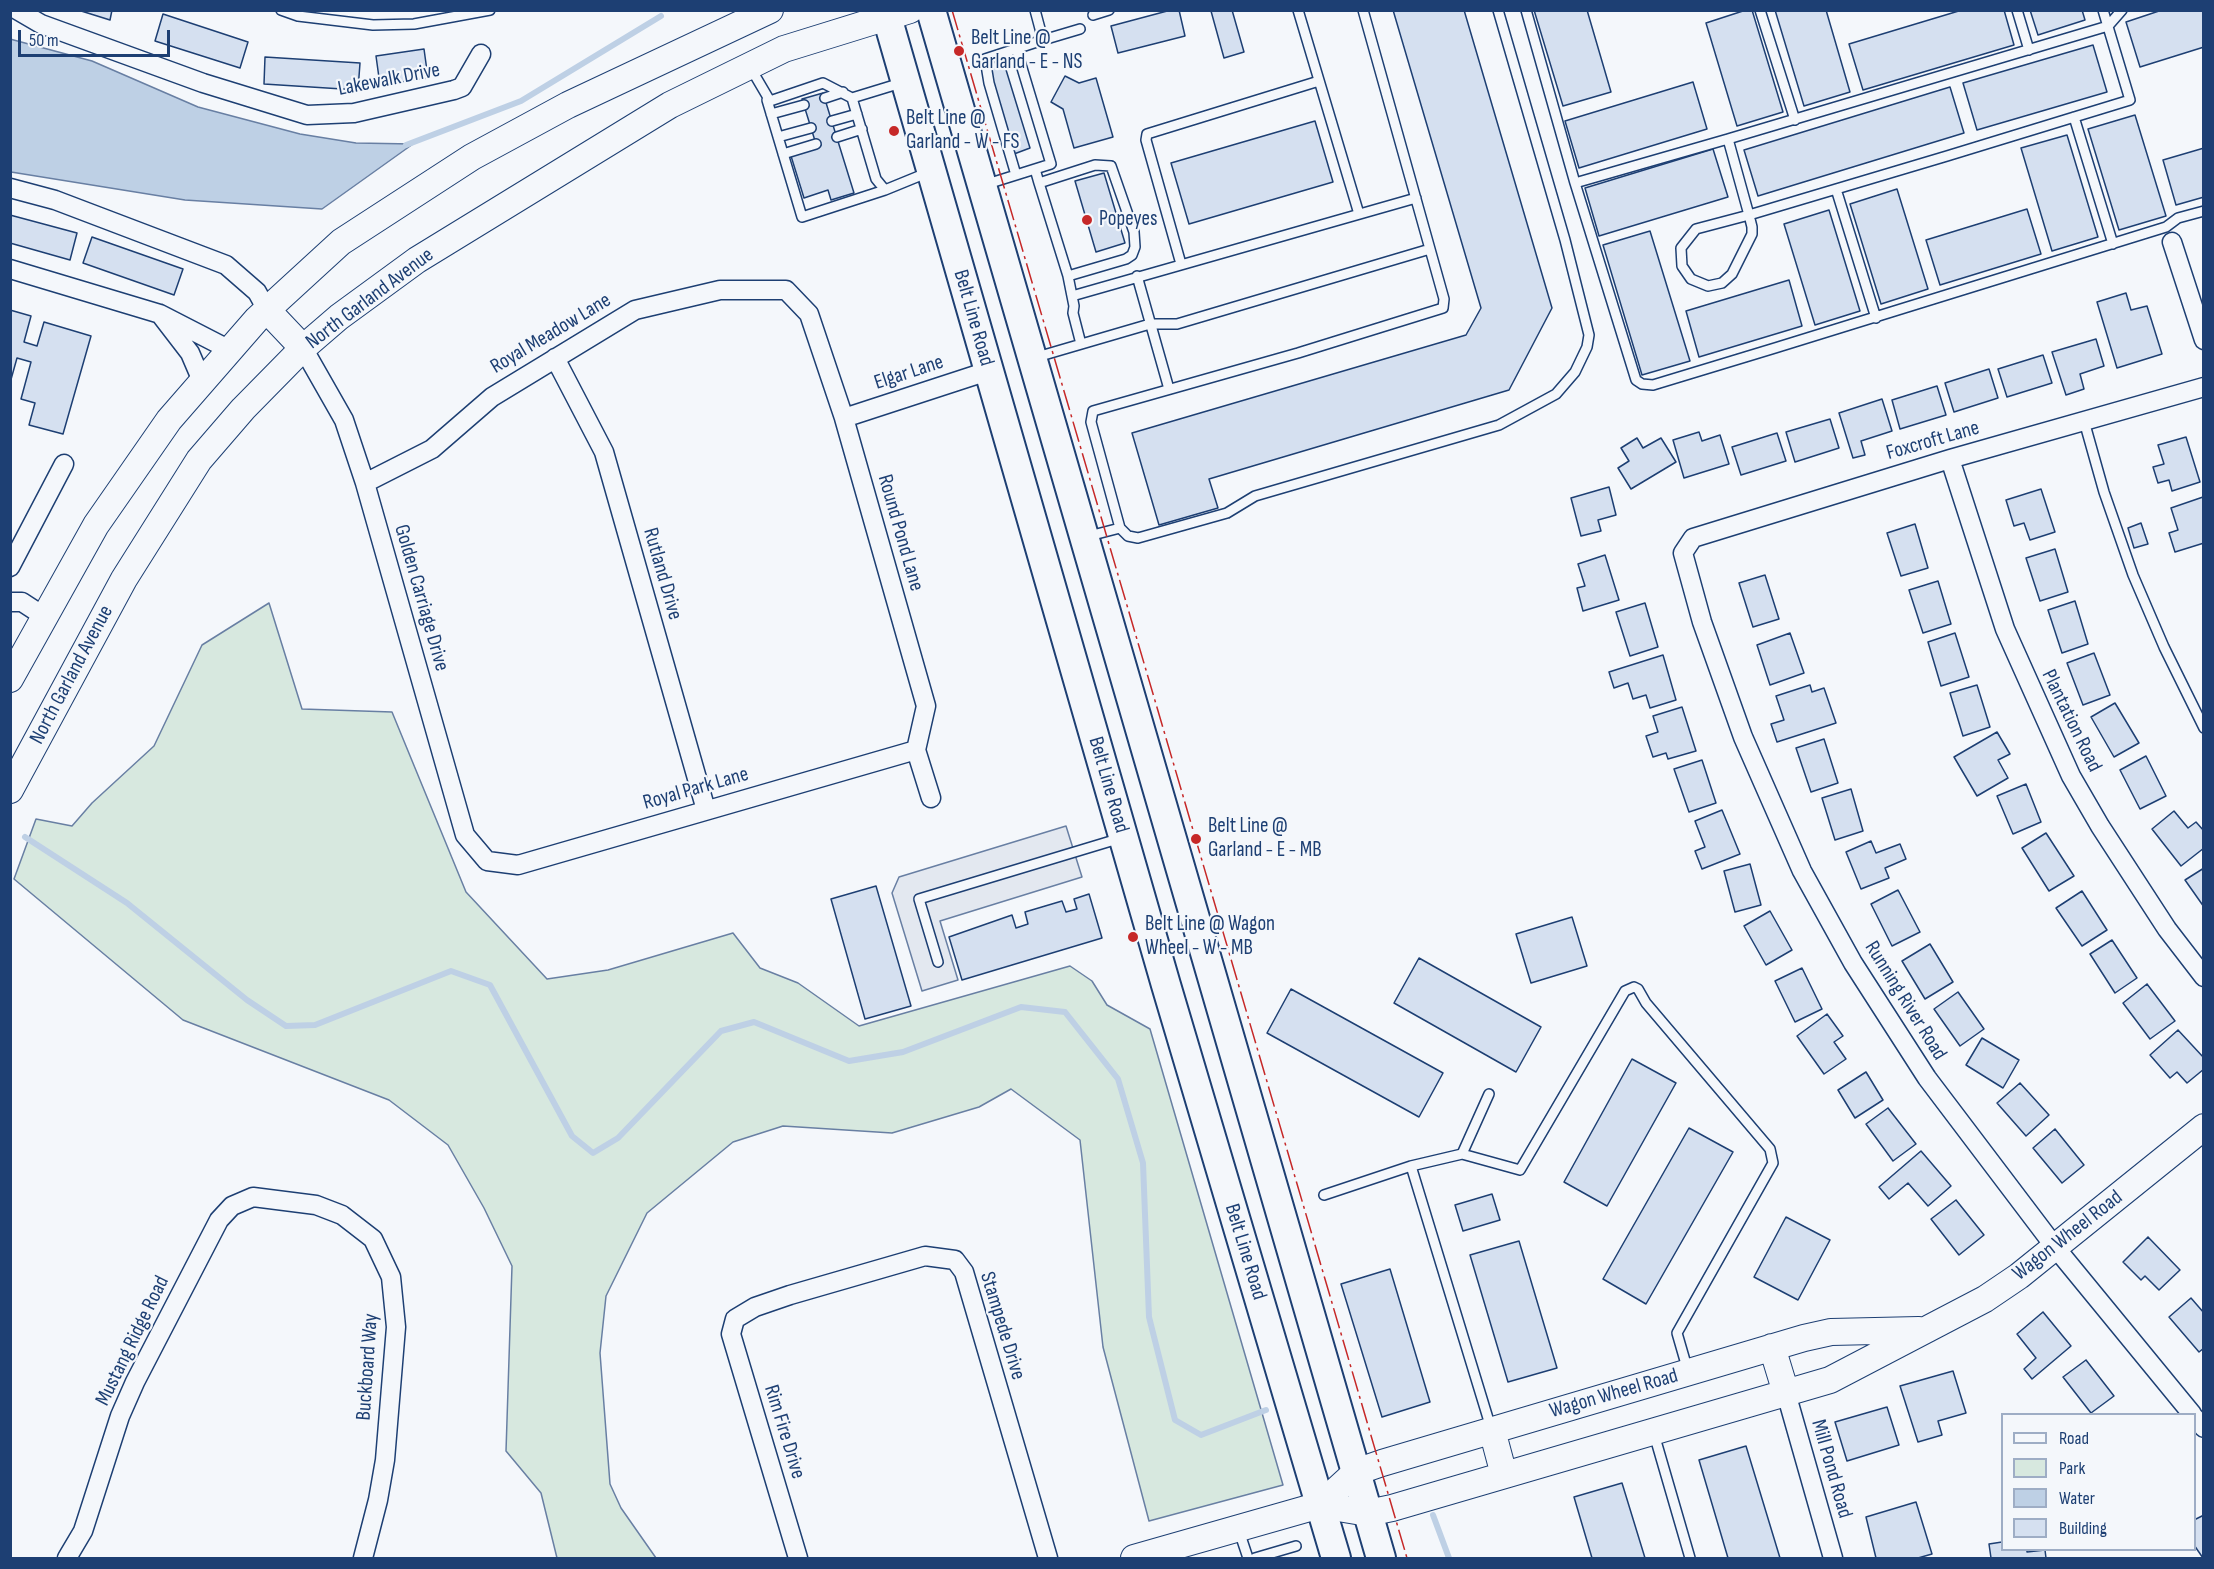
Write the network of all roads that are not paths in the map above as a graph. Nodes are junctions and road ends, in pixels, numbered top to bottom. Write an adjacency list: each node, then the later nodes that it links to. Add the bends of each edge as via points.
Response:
1 (17, 10): 24 (street, Lakewalk Drive, via 41,24 202,83 307,115 354,113 454,90 462,87)
2 (281, 10): 3 (lane, via 298,16 373,25 414,24)
3 (490, 10)
4 (770, 10): 18 (main road)
5 (931, 10): 50 (main road)
6 (1035, 10): 21 (lane)
7 (1109, 10): 17 (lane)
8 (1298, 10): 27 (lane)
9 (1363, 10): 54 (lane)
10 (1498, 10): 86 (lane, via 1589,335 1575,372 1556,394 1499,425 1255,495 1227,513 1138,538 1128,536)
11 (1526, 10): 49 (lane)
12 (1760, 10): 36 (lane)
13 (2017, 10): 23 (lane)
14 (2103, 10): 19 (lane)
15 (2122, 10): 19 (lane)
16 (894, 13): 25 (main road, North Garland Avenue); 26 (main road, Belt Line Road)
17 (1093, 15)
18 (740, 16): 67 (main road, via 472,157 341,242)
19 (2108, 26): 23 (lane); 35 (lane, via 2130,100)
20 (1080, 29): 21 (lane)
21 (1043, 40): 22 (lane)
22 (1016, 48): 45 (lane, via 1051,164); 47 (lane, via 986,56 984,65)
23 (2029, 50): 36 (lane)
24 (481, 54)
25 (749, 64): 31 (lane); 73 (main road, North Garland Avenue, via 670,105 417,260)
26 (906, 81): 30 (lane); 46 (main road, Belt Line Road)
27 (1319, 81): 56 (lane); 61 (lane, via 1147,134)
28 (843, 92): 29 (lane); 30 (lane); 31 (lane, via 823,83 774,102)
29 (825, 98)
30 (852, 98): 34 (lane)
31 (768, 100): 33 (lane)
32 (804, 105): 33 (lane)
33 (771, 114): 40 (lane)
34 (857, 114): 37 (lane); 39 (lane)
35 (2074, 117): 52 (lane); 59 (lane)
36 (1795, 120): 42 (lane)
37 (832, 121)
38 (811, 128): 40 (lane)
39 (862, 129): 41 (lane); 53 (lane, via 876,179)
40 (778, 137): 44 (lane)
41 (837, 137)
42 (1728, 140): 49 (lane); 57 (lane)
43 (816, 144): 44 (lane)
44 (783, 154): 53 (lane, via 802,217)
45 (1035, 169): 47 (lane); 48 (lane)
46 (931, 171): 53 (lane); 77 (main road, Belt Line Road)
47 (1016, 175): 50 (lane)
48 (1039, 183): 63 (lane); 63 (lane, via 1095,165 1111,166 1134,232 1132,255)
49 (1575, 183): 69 (lane, via 1638,383 1653,385)
50 (983, 185): 76 (main road)
51 (10, 188): 67 (street, via 55,200 226,265 257,292)
52 (1836, 189): 57 (lane); 69 (lane)
53 (885, 190)
54 (1416, 198): 56 (lane); 60 (lane)
55 (2204, 211): 59 (lane)
56 (1359, 214): 61 (lane)
57 (1749, 215): 57 (lane, via 1696,229 1681,248 1682,266 1691,279 1708,286 1722,283 1732,274 1752,234)
58 (2172, 242): 71 (street)
59 (2113, 244): 69 (lane)
60 (1430, 249): 70 (lane, via 1177,324); 80 (lane, via 1443,308)
61 (1181, 264): 64 (lane)
62 (10, 269): 68 (street)
63 (1068, 276): 66 (lane)
64 (1137, 276): 66 (lane); 70 (lane)
65 (786, 290): 75 (street, Royal Meadow Lane, via 720,290 635,310); 81 (street, Round Pond Lane, via 809,314)
66 (1072, 296): 72 (lane)
67 (267, 310): 73 (main road); 74 (main road)
68 (160, 314): 74 (street); 78 (street, via 190,353)
69 (1876, 318)
70 (1150, 324): 72 (lane); 80 (lane)
71 (2204, 340)
72 (1081, 344): 76 (lane)
73 (303, 348): 85 (street, Golden Carriage Drive, via 344,420); 97 (main road, North Garland Avenue, via 199,460 124,579)
74 (230, 350): 78 (main road)
75 (555, 358): 85 (street, Royal Meadow Lane, via 492,397 432,449); 99 (street, Rutland Drive, via 604,452)
76 (1032, 358): 77 (main road); 87 (main road)
77 (988, 371): 81 (street, Elgar Lane); 93 (main road, Belt Line Road)
78 (202, 381): 91 (main road, via 169,420 96,525)
79 (2204, 387): 82 (street, Foxcroft Lane)
80 (1169, 388): 86 (lane, via 1094,411 1091,422)
81 (844, 418): 96 (street, Round Pond Lane, via 926,706)
82 (2084, 421): 83 (street, Foxcroft Lane); 95 (lane, via 2133,575)
83 (1950, 459): 88 (street, Foxcroft Lane, via 1693,538); 104 (street, Plantation Road, via 2005,629 2071,776 2167,928)
84 (64, 464): 89 (street)
85 (365, 483): 102 (street, Golden Carriage Drive, via 465,836)
86 (1120, 528): 87 (lane)
87 (1083, 537): 92 (main road)
88 (1683, 553): 111 (street, Running River Road, via 1702,622 1743,737 1802,872 1853,963 1921,1069)
89 (10, 567)
90 (10, 602): 91 (street, via 22,602)
91 (45, 617): 94 (main road)
92 (1114, 645): 93 (main road); 100 (main road)
93 (1071, 657): 101 (main road, Belt Line Road)
94 (10, 679)
95 (2204, 728)
96 (916, 750): 98 (street); 99 (street, Royal Park Lane)
97 (10, 790)
98 (931, 798)
99 (705, 810): 102 (street, Royal Park Lane, via 518,865)
100 (1167, 824): 101 (main road); 120 (main road)
101 (1123, 837): 103 (lane, via 919,899); 122 (main road, Belt Line Road)
102 (487, 861)
103 (938, 962)
104 (2204, 977)
105 (1489, 1094): 107 (lane)
106 (2204, 1127): 111 (main road, Wagon Wheel Road)
107 (1462, 1154): 108 (lane); 115 (lane, via 1520,1170 1624,991 1638,989 1770,1149 1773,1163 1677,1333)
108 (1411, 1166): 109 (lane); 118 (lane)
109 (1324, 1195)
110 (253, 1197): 126 (street, Mustang Ridge Road, via 232,1206 219,1220 135,1382 87,1520); 127 (street, Buckboard Way, via 316,1205 342,1215 373,1239 391,1277 396,1327 385,1460)
111 (2055, 1247): 113 (main road, Wagon Wheel Road, via 1985,1299); 117 (street, Running River Road)
112 (735, 1319): 128 (street, Rim Fire Drive, via 731,1334); 129 (street, Stampede Drive, via 764,1304 906,1261 925,1256 955,1260 972,1295)
113 (1923, 1330): 114 (main road, Wagon Wheel Road, via 1831,1332); 116 (main road, Wagon Wheel Road, via 1830,1380)
114 (1772, 1347): 115 (main road, Wagon Wheel Road); 116 (main road)
115 (1688, 1372): 118 (main road, Wagon Wheel Road)
116 (1786, 1393): 119 (main road, Wagon Wheel Road); 136 (street, Mill Pond Road)
117 (2191, 1413)
118 (1492, 1430): 120 (main road, Wagon Wheel Road); 121 (main road)
119 (1653, 1431): 121 (main road, Wagon Wheel Road); 135 (lane)
120 (1356, 1472): 122 (main road, Wagon Wheel Road); 123 (main road)
121 (1504, 1475): 123 (main road, Wagon Wheel Road)
122 (1320, 1505): 123 (main road, Wagon Wheel Road); 124 (main road, Wagon Wheel Road); 133 (main road, Belt Line Road)
123 (1368, 1513): 134 (main road)
124 (1238, 1529): 130 (main road, Wagon Wheel Road); 131 (lane)
125 (1296, 1546): 132 (lane)
126 (67, 1558)
127 (363, 1558)
128 (798, 1558)
129 (1048, 1558)
130 (1140, 1558)
131 (1248, 1558)
132 (1255, 1558)
133 (1336, 1558)
134 (1382, 1558)
135 (1690, 1558)
136 (1833, 1558)

